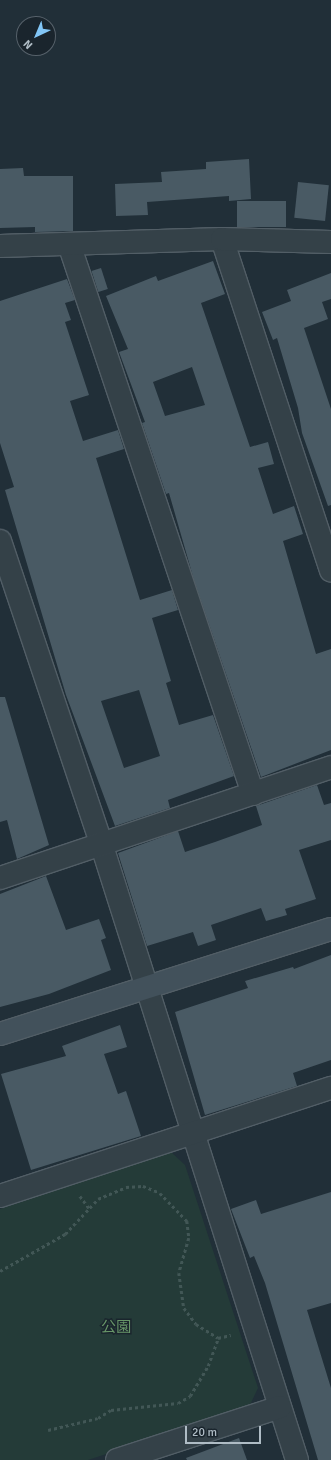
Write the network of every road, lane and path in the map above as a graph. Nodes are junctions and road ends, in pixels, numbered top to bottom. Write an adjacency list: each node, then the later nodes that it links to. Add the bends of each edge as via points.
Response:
1 (222, 239): 2 (street); 3 (street); 6 (street)
2 (331, 242)
3 (68, 244): 4 (street); 8 (street)
4 (0, 246)
5 (0, 541): 9 (street)
6 (331, 571)
7 (331, 767): 8 (street)
8 (253, 794): 9 (street)
9 (102, 846): 10 (street); 12 (street)
10 (0, 878)
11 (331, 929): 12 (street)
12 (144, 988): 13 (street); 15 (street)
13 (0, 1034)
14 (331, 1088): 15 (street)
15 (193, 1133): 16 (street); 18 (street)
16 (0, 1196)
17 (0, 1271): 19 (path, via 65,1234 98,1199 126,1187 143,1186 160,1193 187,1221 189,1238 180,1273 184,1308 196,1324)
18 (255, 1329): 19 (path); 20 (street)
19 (218, 1338): 21 (path, via 208,1366 190,1396 178,1403 111,1410 98,1418)
20 (280, 1407): 22 (street); 23 (street)
21 (48, 1430)
22 (122, 1459)
23 (297, 1460)

